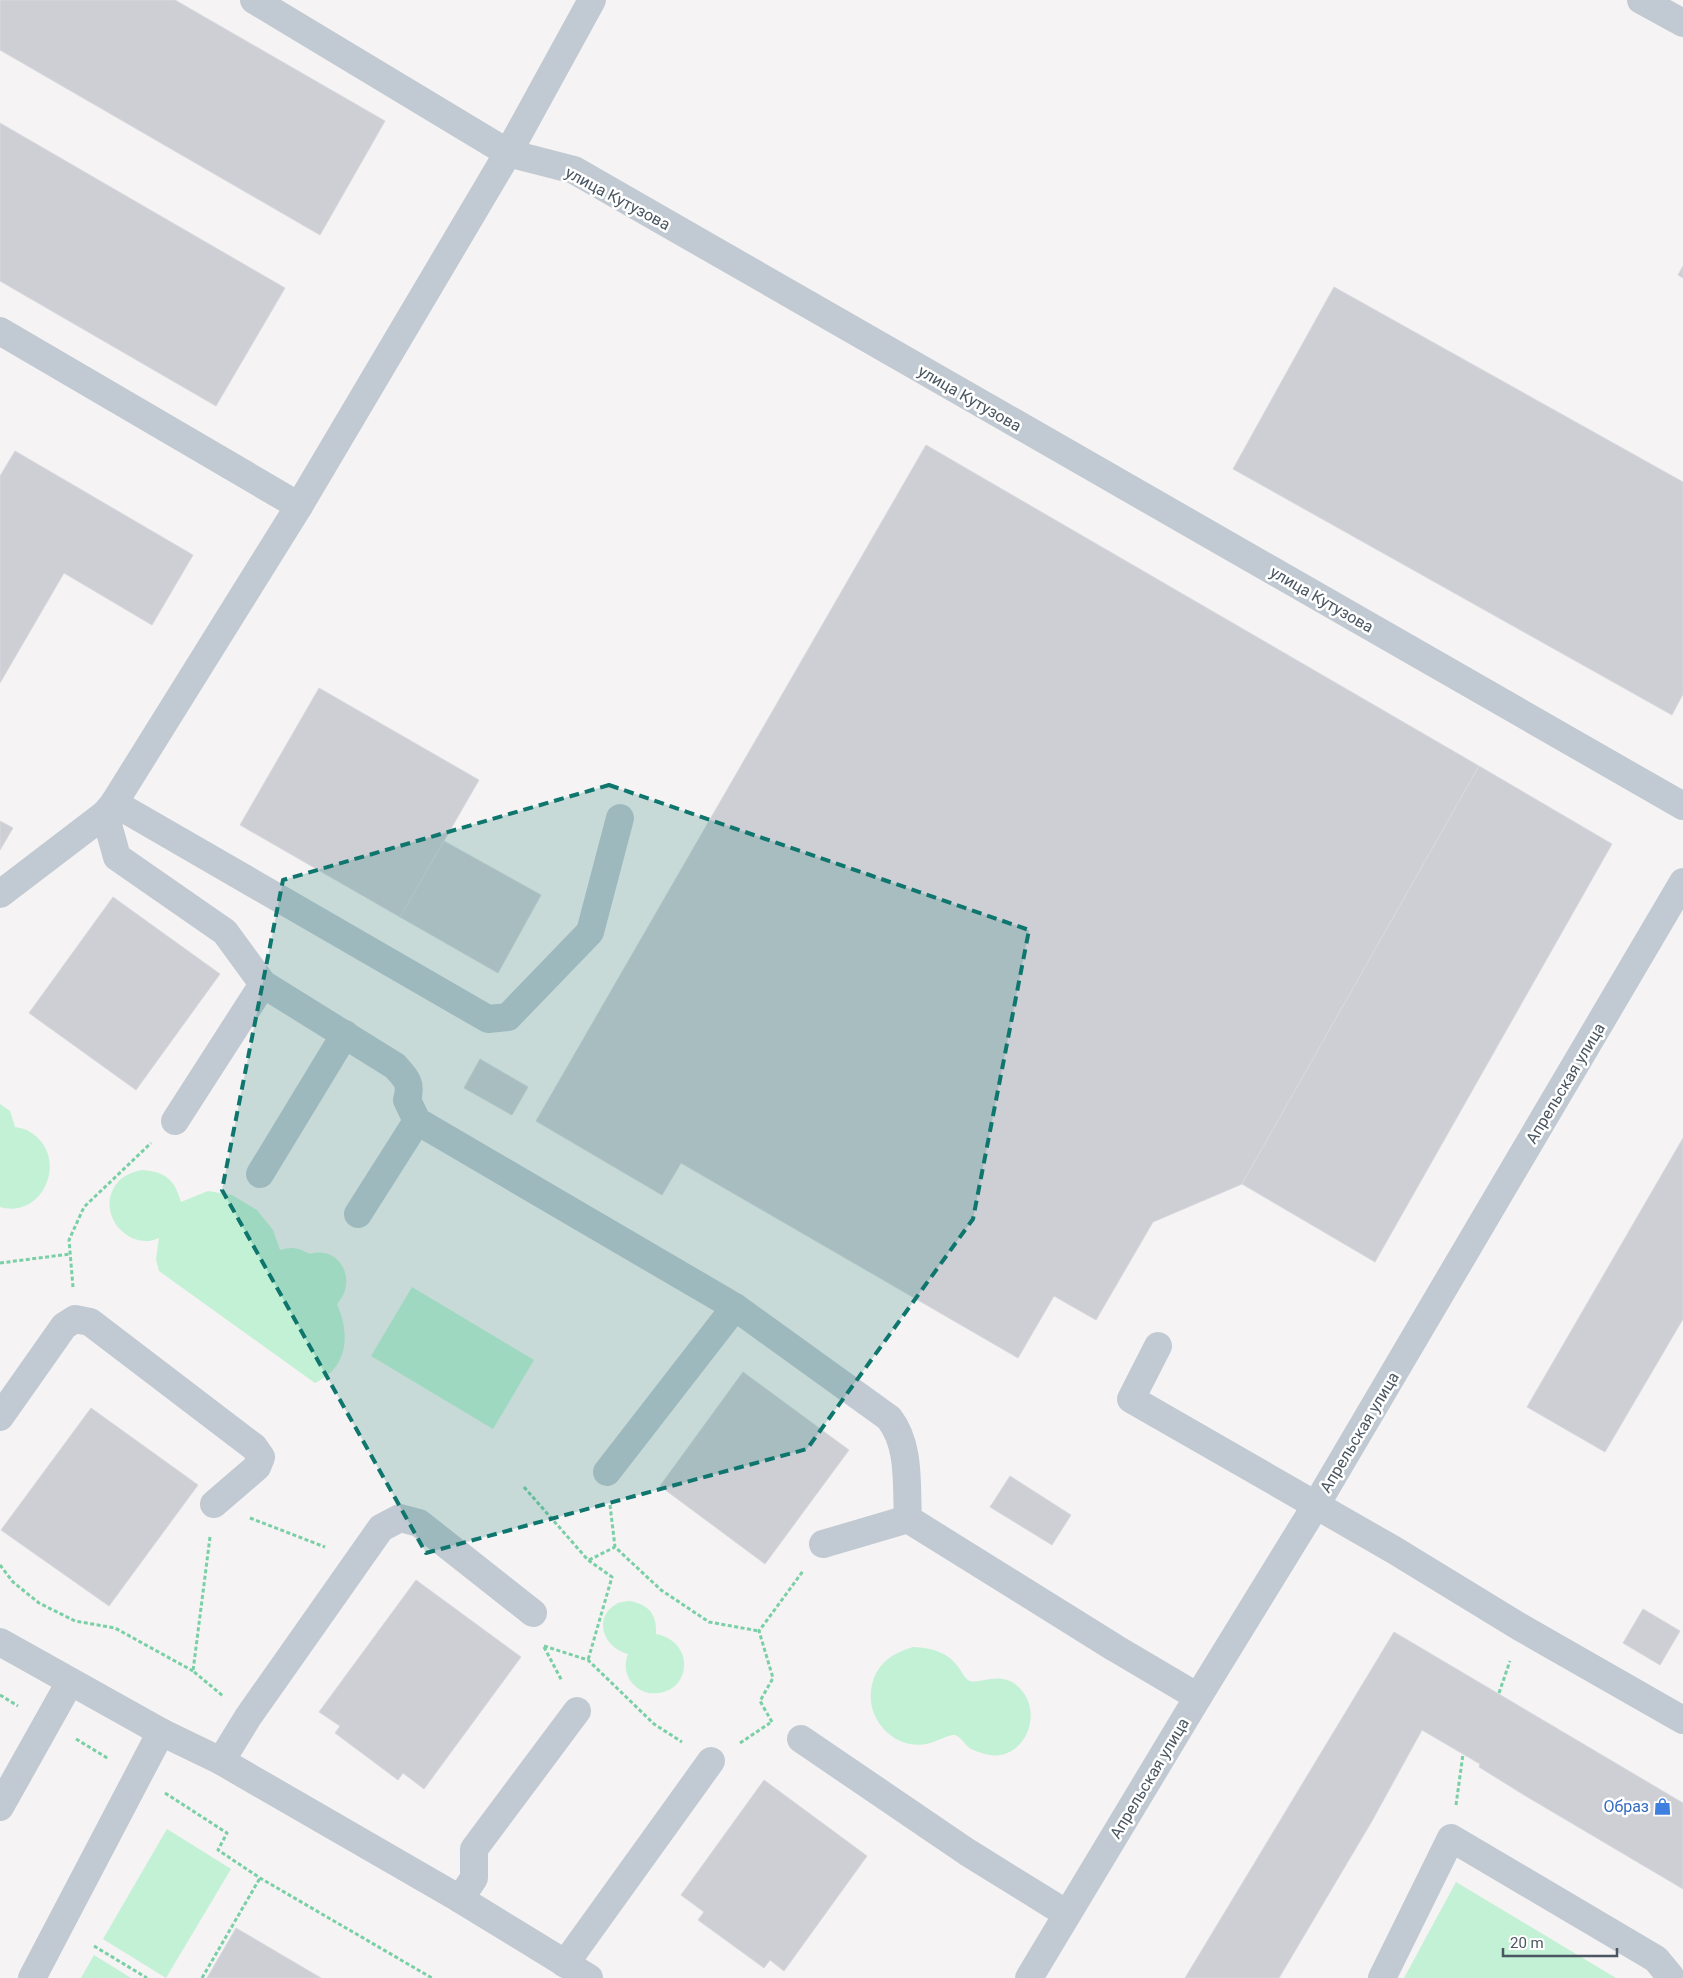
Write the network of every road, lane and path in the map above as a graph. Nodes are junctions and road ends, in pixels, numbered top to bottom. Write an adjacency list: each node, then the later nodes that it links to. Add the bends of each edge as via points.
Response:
1 (254, 0): 5 (street, улица Кутузова)
2 (592, 0): 5 (street)
3 (1641, 0): 4 (street)
4 (1683, 23)
5 (508, 153): 7 (street); 8 (street, улица Кутузова, via 574,170)
6 (0, 331): 7 (street)
7 (299, 506): 9 (street)
8 (1683, 806)
9 (110, 809): 10 (street, via 488,1019 508,1017 590,932); 12 (street); 13 (street, via 117,857 225,932)
10 (620, 818)
11 (1683, 882): 28 (street, Апрельская улица)
12 (0, 894)
13 (263, 984): 14 (street); 15 (street)
14 (346, 1034): 16 (street, via 406,1077 410,1089 406,1100); 17 (street)
15 (175, 1120): 19 (path, via 84,1207 69,1240)
16 (417, 1121): 18 (street); 21 (street)
17 (260, 1174)
18 (358, 1214)
19 (70, 1254): 20 (path); 22 (path)
20 (0, 1263)
21 (735, 1307): 25 (street); 29 (street, via 890,1418 898,1429 904,1448)
22 (75, 1318): 24 (street, via 64,1326); 27 (street, via 90,1322 254,1447 261,1457 257,1467)
23 (1158, 1346): 28 (street, via 1131,1399)
24 (0, 1417)
25 (607, 1472): 31 (path)
26 (524, 1488): 33 (path)
27 (214, 1504): 32 (path); 40 (path)
28 (1316, 1505): 42 (street, Апрельская улица); 45 (street)
29 (908, 1519): 30 (street); 42 (street)
30 (823, 1544): 36 (path)
31 (615, 1547): 33 (path); 36 (path, via 661,1590 709,1622)
32 (358, 1560): 35 (street, via 381,1528 400,1518 419,1523); 44 (street)
33 (588, 1560): 39 (path, via 612,1577)
34 (0, 1565): 40 (path, via 13,1582 39,1603 74,1621 115,1628)
35 (533, 1613): 38 (path)
36 (759, 1631): 46 (path, via 772,1678 760,1702)
37 (0, 1642): 41 (street)
38 (544, 1646): 39 (path); 43 (path)
39 (588, 1660): 51 (path, via 654,1724)
40 (193, 1671): 44 (path)
41 (70, 1682): 47 (street); 52 (street)
42 (1198, 1697): 56 (street, Апрельская улица)
43 (577, 1711): 55 (street, via 474,1849 474,1878)
44 (248, 1717): 50 (street)
45 (1683, 1720)
46 (772, 1722): 48 (path); 51 (path)
47 (161, 1732): 50 (street); 59 (street)
48 (801, 1739): 56 (street, via 967,1852)
49 (1463, 1754): 54 (path)
50 (221, 1761): 55 (street)
51 (711, 1761): 58 (street)
52 (7, 1778): 53 (street)
53 (0, 1807)
54 (1451, 1838): 65 (street); 66 (street, via 1656,1959)
55 (460, 1899): 58 (street)
56 (1067, 1914): 64 (street, Апрельская улица)
57 (94, 1946): 60 (path)
58 (565, 1964): 63 (street)
59 (32, 1978)
60 (147, 1978)
61 (202, 1978): 62 (path, via 260,1878)
62 (432, 1978)
63 (589, 1978)
64 (1030, 1978)
65 (1382, 1978)
66 (1669, 1978)

